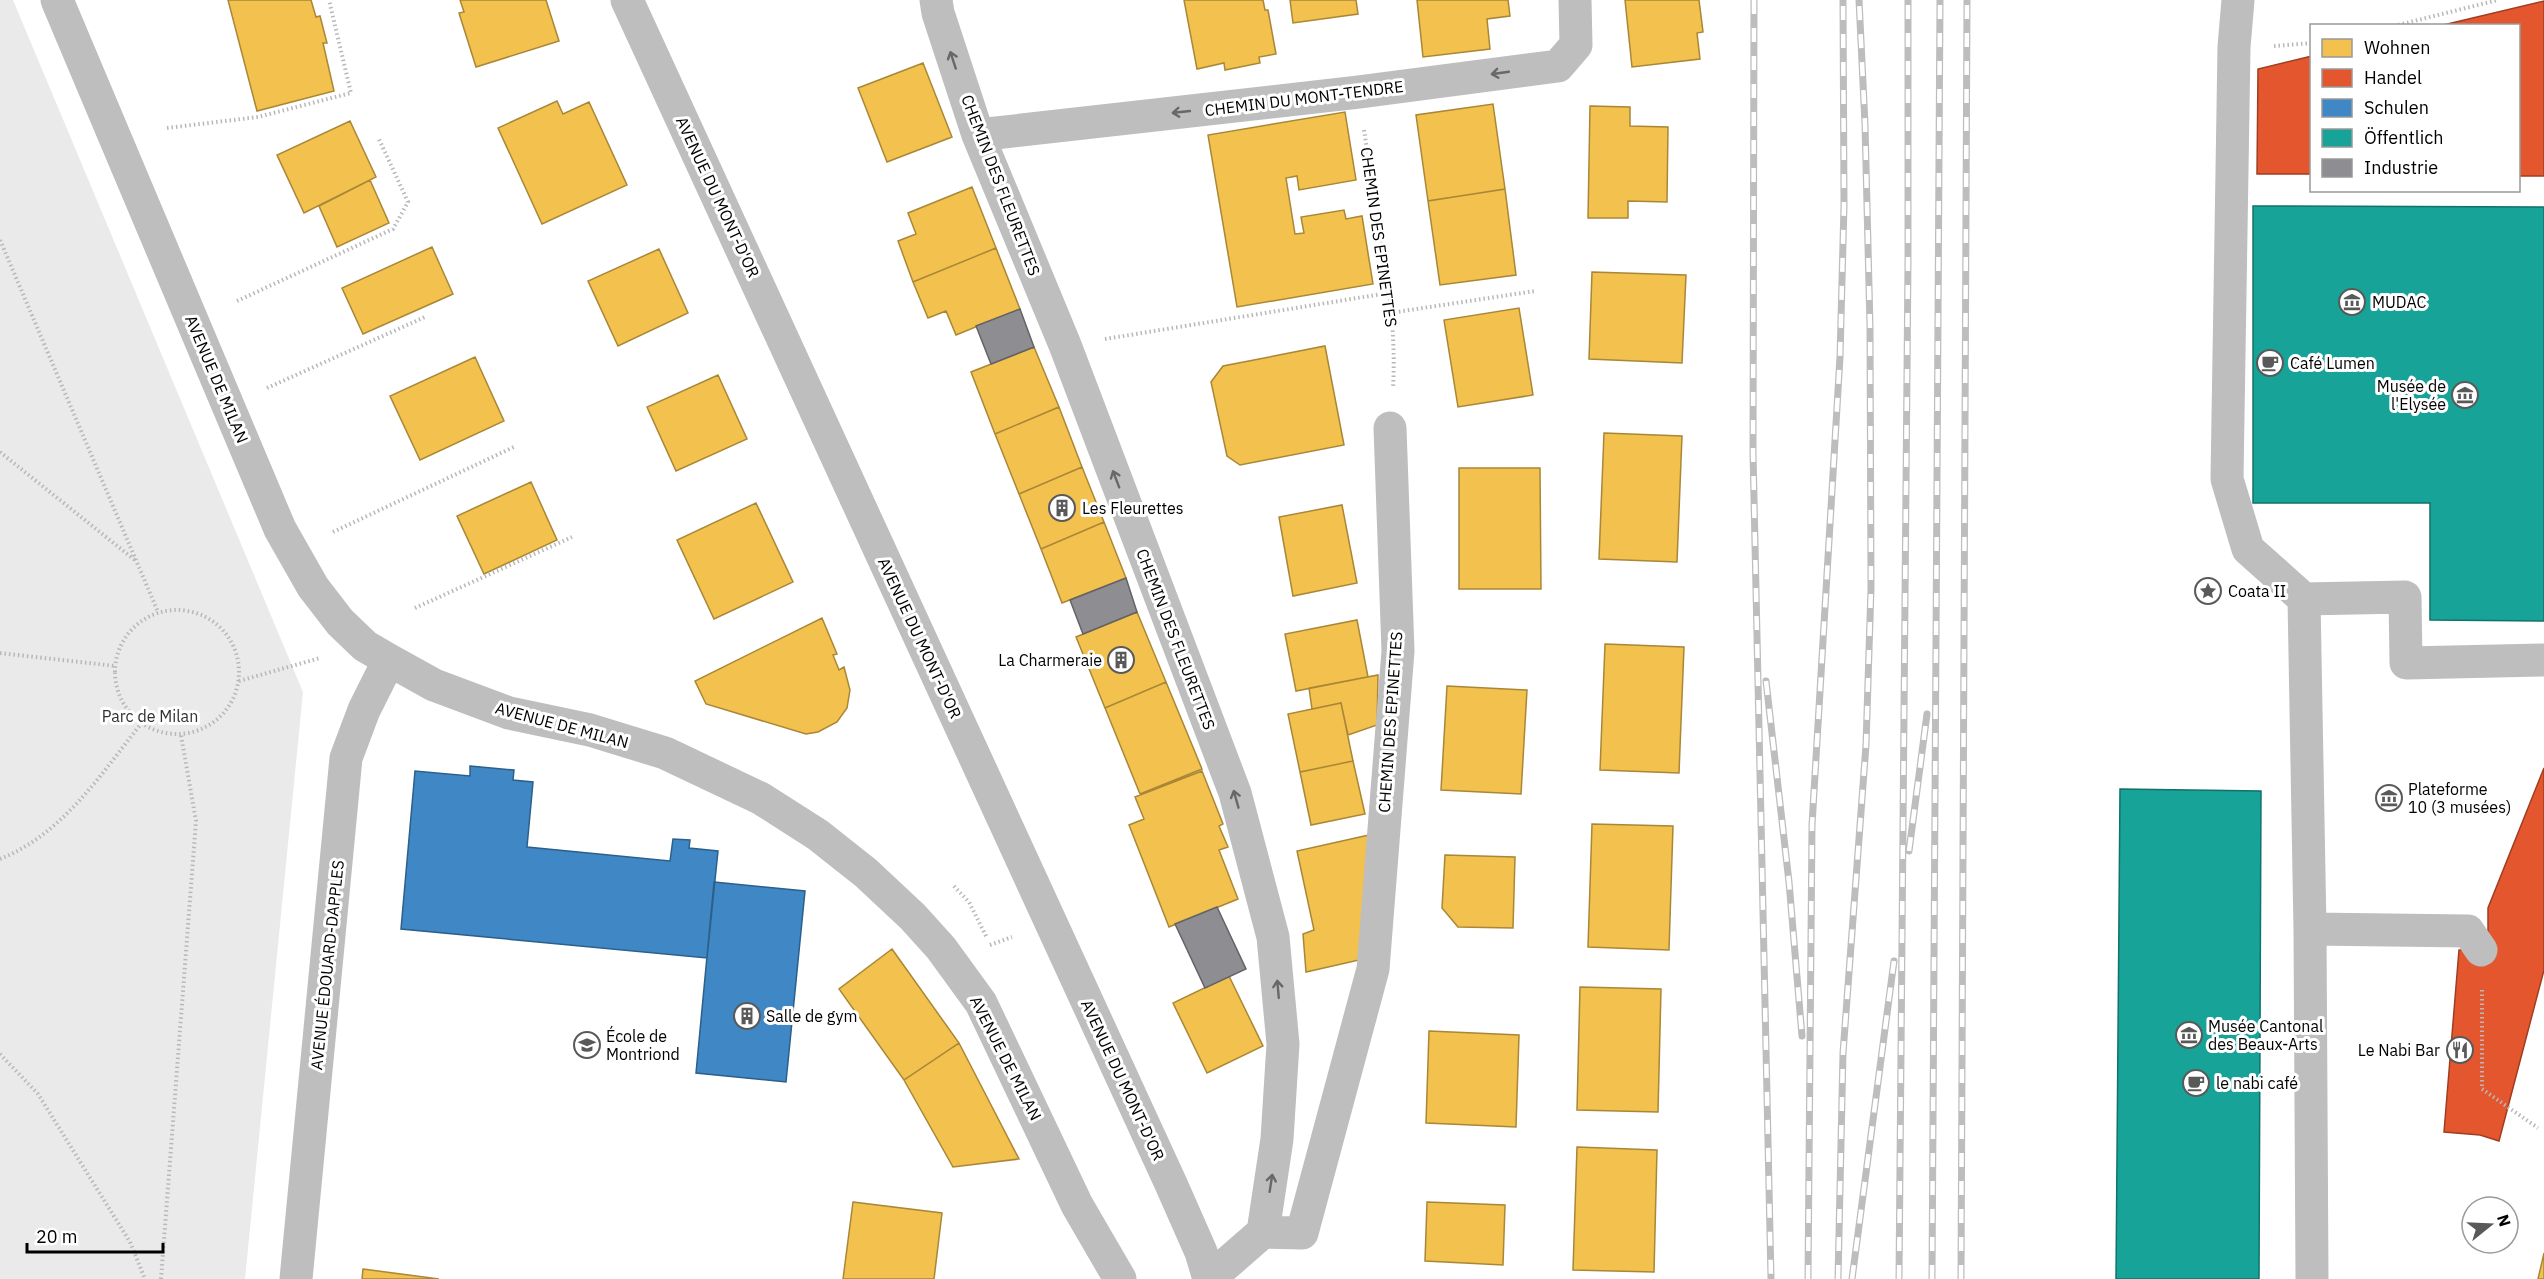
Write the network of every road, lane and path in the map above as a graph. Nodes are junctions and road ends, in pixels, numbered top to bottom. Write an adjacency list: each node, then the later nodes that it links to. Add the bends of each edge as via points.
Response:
1 (57, 0): 31 (street, AVENUE DE MILAN, via 280,529 313,587 340,622)
2 (329, 0): 10 (path, via 351,93 258,117)
3 (627, 0): 49 (street, AVENUE DU MONT-D'OR, via 1161,1163)
4 (936, 0): 11 (street, CHEMIN DES FLEURETTES, one-way to 4)
5 (1575, 0): 9 (street, CHEMIN DU MONT-TENDRE, one-way to 9, via 1576,45 1558,66)
6 (2238, 0): 27 (street, via 2227,479 2248,549)
7 (2498, 0): 8 (path)
8 (2402, 24)
9 (1359, 92): 11 (street, CHEMIN DU MONT-TENDRE, one-way to 11); 15 (path, CHEMIN DES EPINETTES)
10 (167, 128)
11 (978, 135): 19 (street, CHEMIN DES FLEURETTES)
12 (378, 137): 16 (path, via 408,201 393,229)
13 (0, 240): 26 (path)
14 (1535, 291): 17 (path)
15 (1388, 293): 17 (path, CHEMIN DES EPINETTES); 19 (path)
16 (237, 301)
17 (1390, 312): 21 (path, CHEMIN DES EPINETTES, via 1394,365)
18 (425, 317): 20 (path)
19 (1065, 345): 44 (street, CHEMIN DES FLEURETTES, one-way to 19, via 1277,1139 1283,1044 1273,937 1235,793)
20 (267, 388)
21 (1390, 428): 44 (street, CHEMIN DES EPINETTES, via 1398,651 1373,969 1302,1233)
22 (516, 446): 24 (path)
23 (0, 452): 26 (path)
24 (333, 532)
25 (572, 537): 28 (path)
26 (137, 561): 29 (path)
27 (2304, 599): 32 (street, via 2404,597 2406,663); 39 (street)
28 (415, 608)
29 (158, 612): 33 (path, via 127,635); 34 (path, via 179,609 218,624 231,640 239,660)
30 (0, 653): 33 (path)
31 (377, 653): 34 (path); 47 (street, AVENUE ÉDOUARD-DAPPLES, via 364,710 346,758); 48 (street, AVENUE DE MILAN, via 434,685 509,713 590,730 665,753 759,798 818,835 866,873 942,948 981,1003 1077,1205)
32 (2544, 660)
33 (116, 666): 35 (path, via 118,692 127,710)
34 (239, 681): 36 (path, via 233,702 219,719 202,730)
35 (141, 724): 36 (path, via 160,733); 37 (path, via 55,826 21,850)
36 (181, 735): 46 (path, via 196,821)
37 (0, 859)
38 (954, 886): 40 (path, via 969,902 991,945)
39 (2310, 929): 41 (street, via 2468,931); 50 (street)
40 (1012, 937)
41 (2481, 950): 43 (path, via 2482,1089)
42 (0, 1053): 45 (path, via 38,1094 129,1242)
43 (2538, 1128)
44 (1263, 1232): 49 (street)
45 (145, 1279)
46 (160, 1279)
47 (296, 1279)
48 (1120, 1279)
49 (1209, 1279)
50 (2313, 1279)

